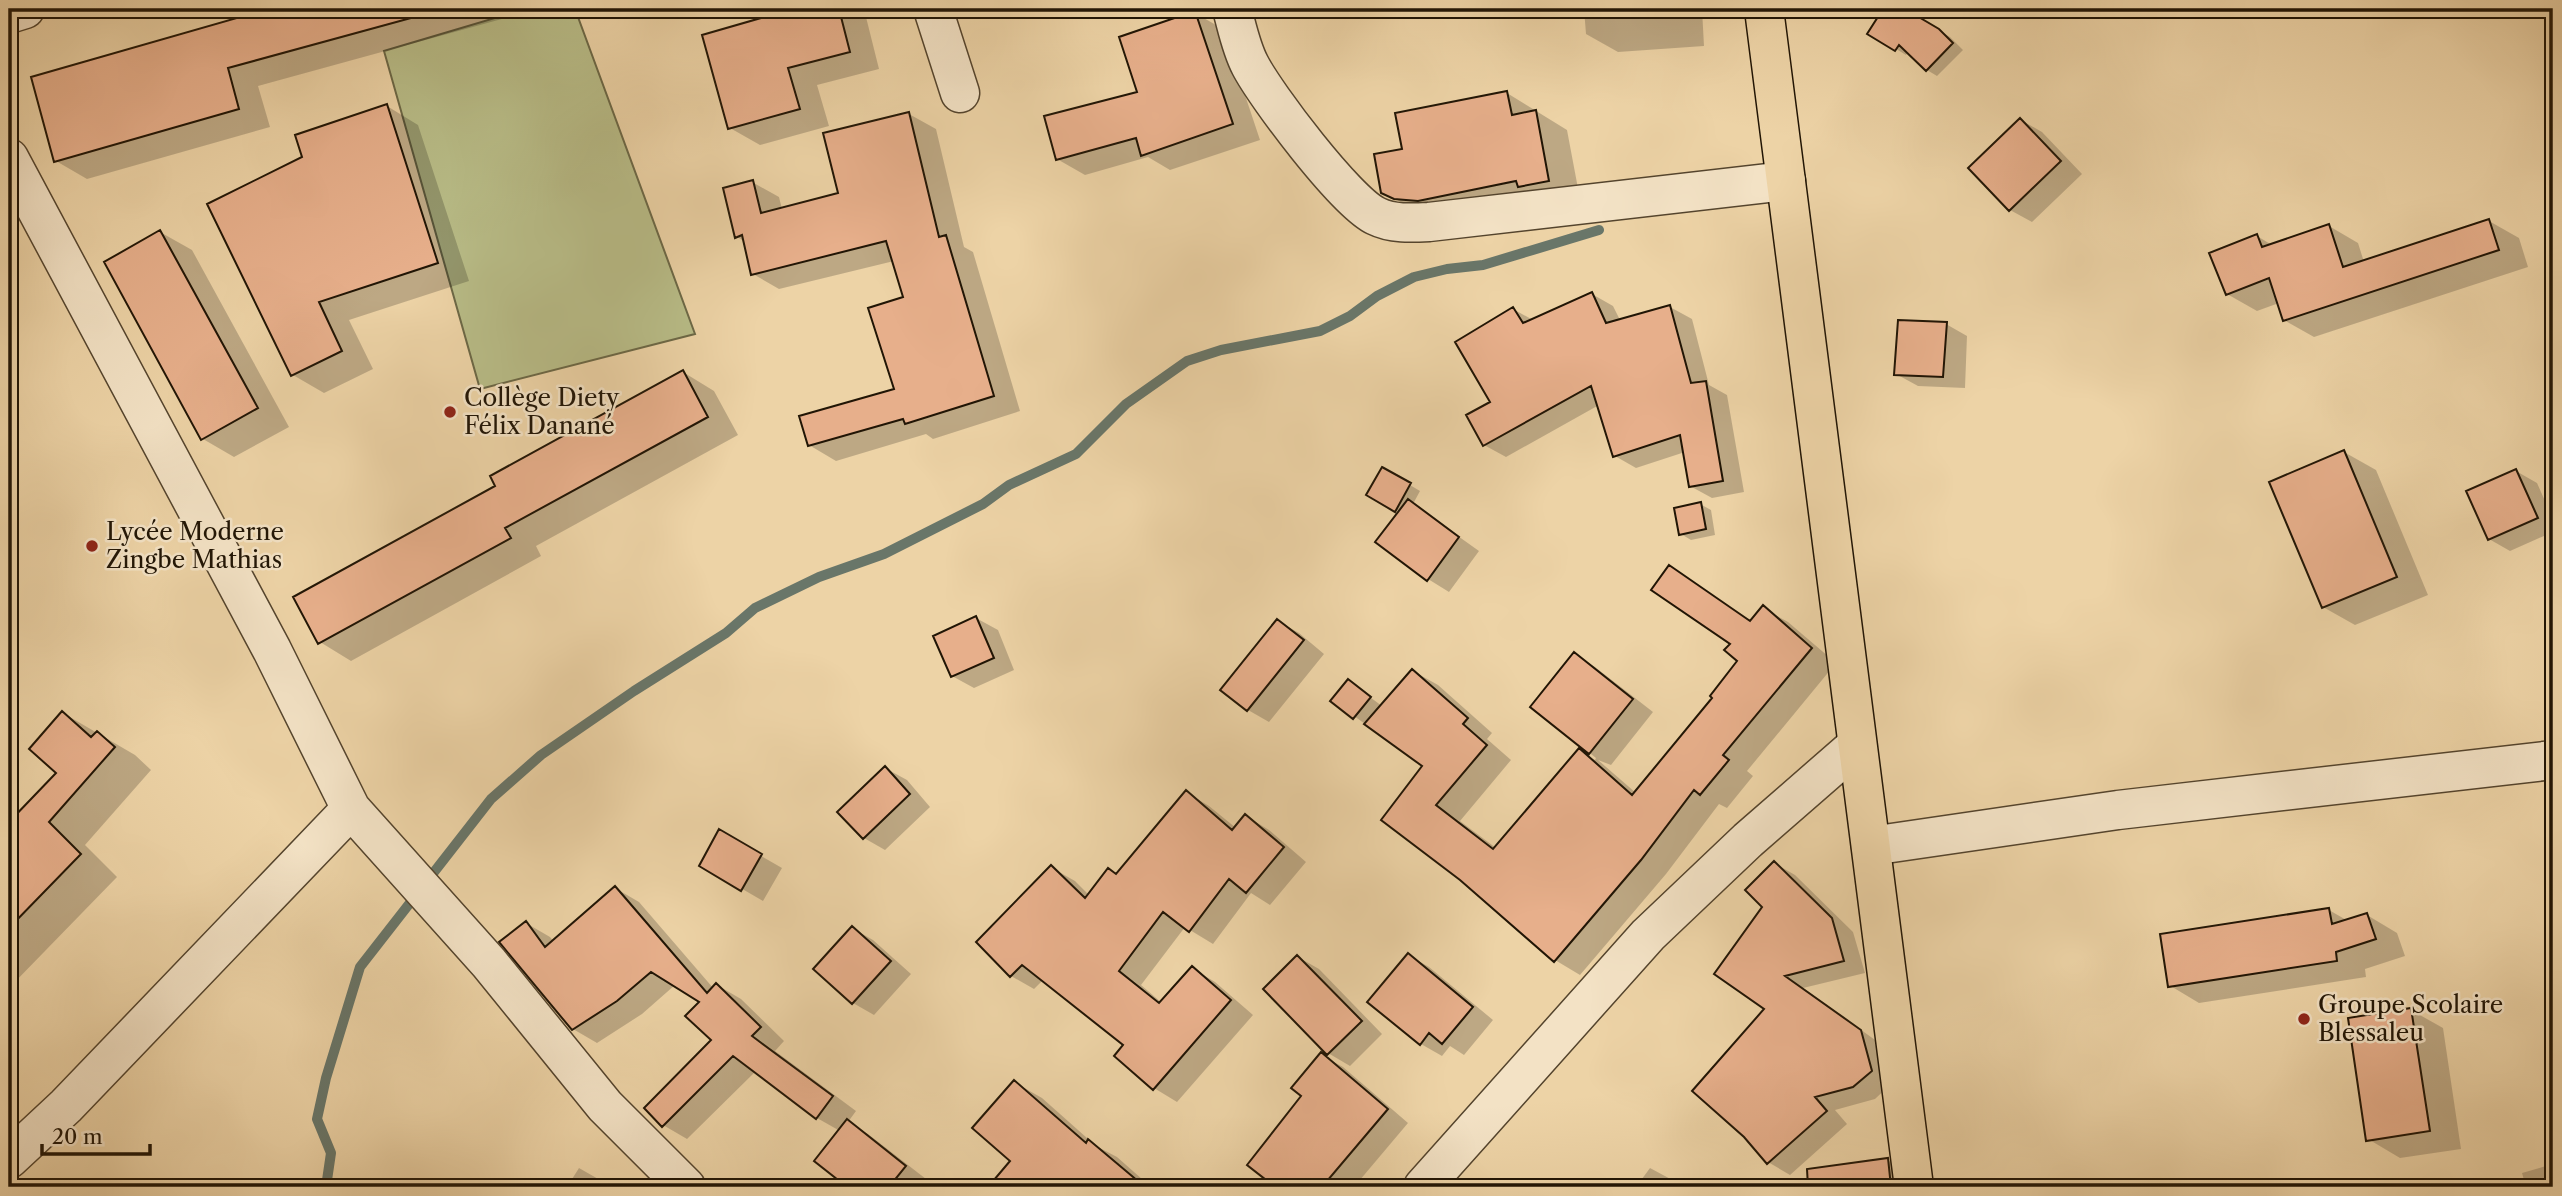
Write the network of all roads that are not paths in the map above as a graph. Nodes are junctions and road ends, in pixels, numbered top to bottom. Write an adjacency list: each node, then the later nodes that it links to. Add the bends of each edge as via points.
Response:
1 (25, 9): 5 (street)
2 (933, 9): 6 (street)
3 (1232, 9): 8 (street, via 1248,62 1267,94 1346,192 1384,220 1429,222)
4 (1764, 9): 8 (main road)
5 (9, 14)
6 (960, 93)
7 (9, 158): 11 (street, via 272,650)
8 (1786, 181): 9 (main road)
9 (1857, 745): 12 (main road); 15 (street, via 1648,935)
10 (2553, 760): 12 (street, via 2118,810)
11 (351, 809): 13 (street, via 66,1106); 14 (street, via 489,963 606,1106)
12 (1871, 846): 16 (main road)
13 (9, 1159)
14 (686, 1187)
15 (1423, 1187)
16 (1914, 1187)

